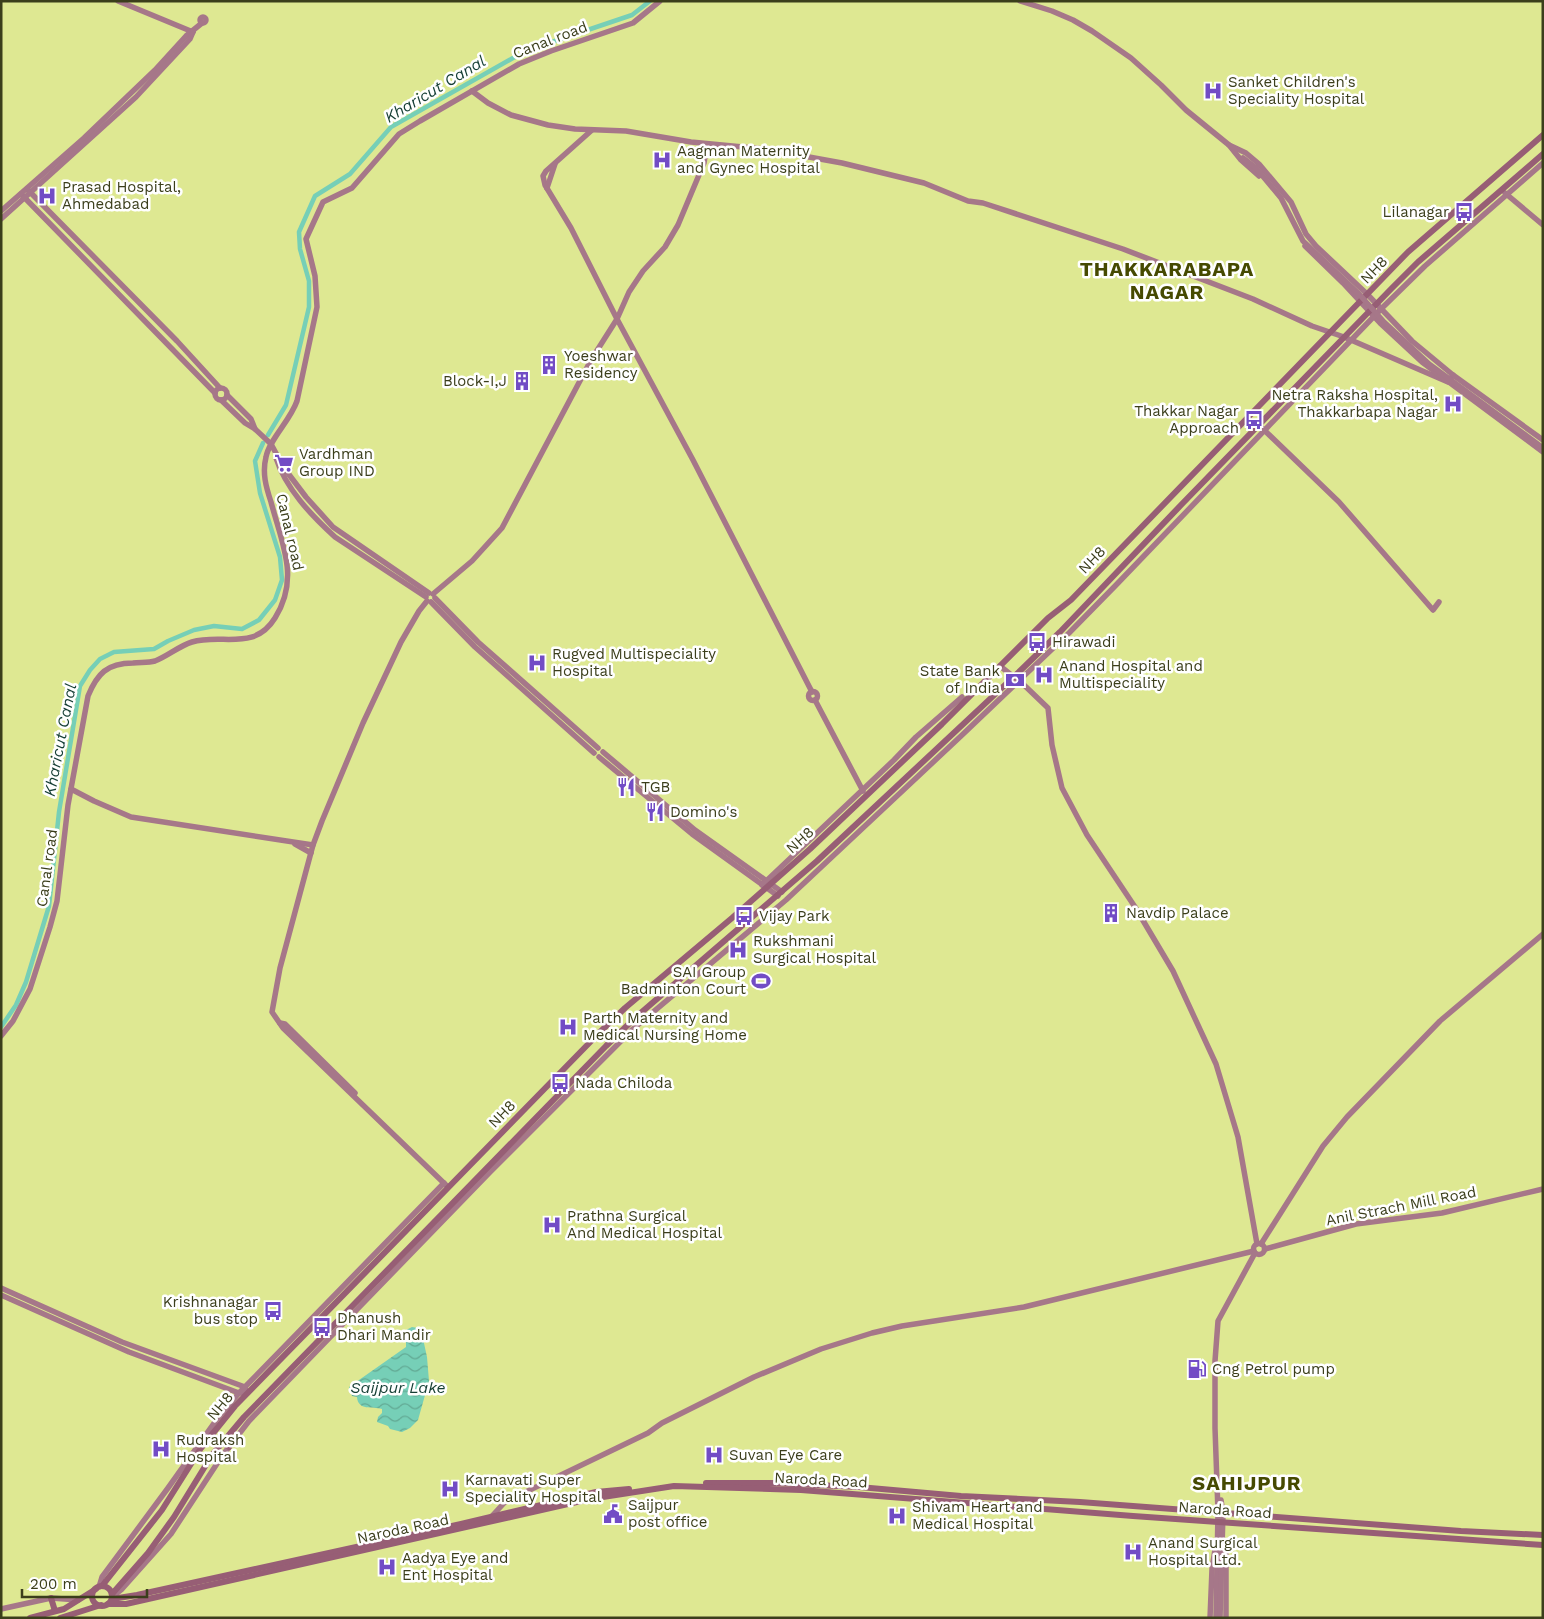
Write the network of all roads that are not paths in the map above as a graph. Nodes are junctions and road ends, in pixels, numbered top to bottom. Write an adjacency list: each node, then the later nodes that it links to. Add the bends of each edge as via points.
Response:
1 (118, 1): 5 (street)
2 (660, 1): 6 (street, Canal road, via 633,23 537,56)
3 (1020, 1): 10 (street, via 1073,20 1106,40)
4 (202, 23): 5 (street)
5 (193, 32): 13 (street)
6 (472, 90): 7 (street, via 510,116); 35 (street, Canal road, via 399,134 352,188 323,202 306,239 315,276 317,307 297,401)
7 (592, 130): 9 (street, via 626,131); 23 (street, via 555,164 547,188 571,228)
8 (1543, 135): 19 (main road, NH8, via 1408,252)
9 (707, 144): 23 (street, via 704,163 678,225 629,292); 24 (street, via 794,154 924,183 968,201 983,203 1123,250)
10 (1232, 147): 19 (street, via 1259,164 1291,202 1306,234); 20 (street, via 1284,206 1301,242); 36 (street, bridge, via 1258,166 1283,196 1306,239 1386,320 1430,361)
11 (1543, 154): 14 (main road, NH8)
12 (1543, 163): 14 (street)
13 (29, 191): 15 (street); 28 (street)
14 (1504, 192): 18 (street); 21 (main road, NH8, via 1418,262)
15 (23, 196): 16 (street); 17 (street); 29 (street)
16 (1, 211)
17 (1, 220)
18 (1543, 226)
19 (1367, 294): 20 (main road, NH8); 21 (street)
20 (1360, 301): 22 (street); 24 (main road, NH8)
21 (1378, 306): 22 (main road, NH8); 26 (street, via 1412,341)
22 (1371, 314): 25 (main road, NH8); 27 (street, via 1403,346)
23 (616, 319): 37 (street, via 502,528 472,561); 43 (street, via 812,692 810,698 816,700)
24 (1330, 332): 25 (street); 39 (main road, NH8, via 1071,600)
25 (1347, 339): 27 (street); 32 (main road, NH8)
26 (1453, 375): 27 (street); 34 (street)
27 (1448, 382): 36 (street)
28 (220, 388): 29 (street); 30 (street)
29 (215, 393): 31 (street)
30 (227, 395): 31 (street); 33 (street, via 251,419)
31 (221, 400): 33 (street)
32 (1262, 428): 38 (street, via 1339,502 1433,610); 40 (main road, NH8, via 1180,505)
33 (255, 430): 35 (street)
34 (1543, 440)
35 (271, 444): 37 (street, via 284,468 333,527); 42 (street, Canal road, via 264,479 289,576 288,589 275,618 256,637 201,640 185,644 156,661 124,663 106,669 88,696)
36 (1543, 448)
37 (430, 598): 45 (street, via 401,642 363,723); 47 (street, via 475,647 598,753 693,832)
38 (1439, 602)
39 (1000, 666): 40 (street); 43 (main road, NH8, via 942,724)
40 (1016, 679): 48 (main road, NH8); 54 (street, via 1048,708 1062,788 1087,835 1135,906 1173,971 1216,1064 1238,1137); 61 (street, via 961,736 786,900 632,1029 268,1401)
41 (962, 697): 43 (street, via 929,725)
42 (71, 789): 44 (street, via 131,817); 51 (street, Canal road, via 57,901 50,927 30,989 14,1020)
43 (864, 793): 47 (main road, NH8)
44 (293, 843): 45 (street); 46 (street)
45 (313, 845): 46 (street)
46 (311, 853): 52 (street, via 280,968 272,1012)
47 (766, 884): 48 (street); 52 (main road, NH8, via 614,1014)
48 (780, 894): 60 (main road, NH8, via 606,1046)
49 (1543, 934): 54 (street, via 1440,1021 1347,1117 1323,1146)
50 (1543, 939): 54 (street, via 1442,1024 1350,1120 1326,1148)
51 (1, 1036)
52 (446, 1185): 58 (main road, NH8)
53 (1543, 1189): 54 (street, Anil Strach Mill Road, via 1442,1213 1356,1224)
54 (1261, 1245): 55 (street); 55 (street, via 1263,1254)
55 (1256, 1253): 63 (street, via 1218,1321 1215,1428); 64 (street, via 1024,1306 902,1326 821,1350 754,1377 505,1502)
56 (1, 1288): 58 (street, via 122,1342)
57 (1, 1295): 59 (street, via 129,1352)
58 (246, 1390): 59 (street); 71 (main road, NH8, via 201,1448 162,1510)
59 (239, 1394): 71 (street, via 217,1419 120,1552 102,1577)
60 (223, 1442): 61 (main road); 74 (main road, NH8, via 212,1454 174,1517)
61 (229, 1447): 74 (street, via 171,1534 122,1590)
62 (673, 1485): 63 (main road, Naroda Road, via 772,1483 859,1487); 64 (main road, Naroda Road, via 596,1492); 65 (main road, Naroda Road, via 801,1490); 70 (main road, Naroda Road, via 590,1499)
63 (1220, 1512): 65 (street); 67 (main road, Naroda Road)
64 (492, 1516): 70 (main road, Naroda Road)
65 (1220, 1522): 66 (street); 68 (main road, Naroda Road)
66 (1220, 1534): 69 (street); 78 (street, via 1212,1569); 81 (street, via 1226,1552)
67 (1543, 1535)
68 (1543, 1545)
69 (1220, 1550): 79 (street); 80 (street)
70 (212, 1581): 74 (main road, Naroda Road)
71 (99, 1587): 73 (main road, NH8); 74 (main road, via 109,1589); 74 (main road, via 93,1597 96,1602)
72 (51, 1598): 73 (street); 75 (street); 76 (main road)
73 (78, 1600): 76 (main road, NH8)
74 (109, 1600): 76 (main road, Naroda Road)
75 (1, 1609)
76 (61, 1615): 77 (main road)
77 (30, 1618)
78 (1210, 1618)
79 (1216, 1618)
80 (1220, 1618)
81 (1226, 1618)

